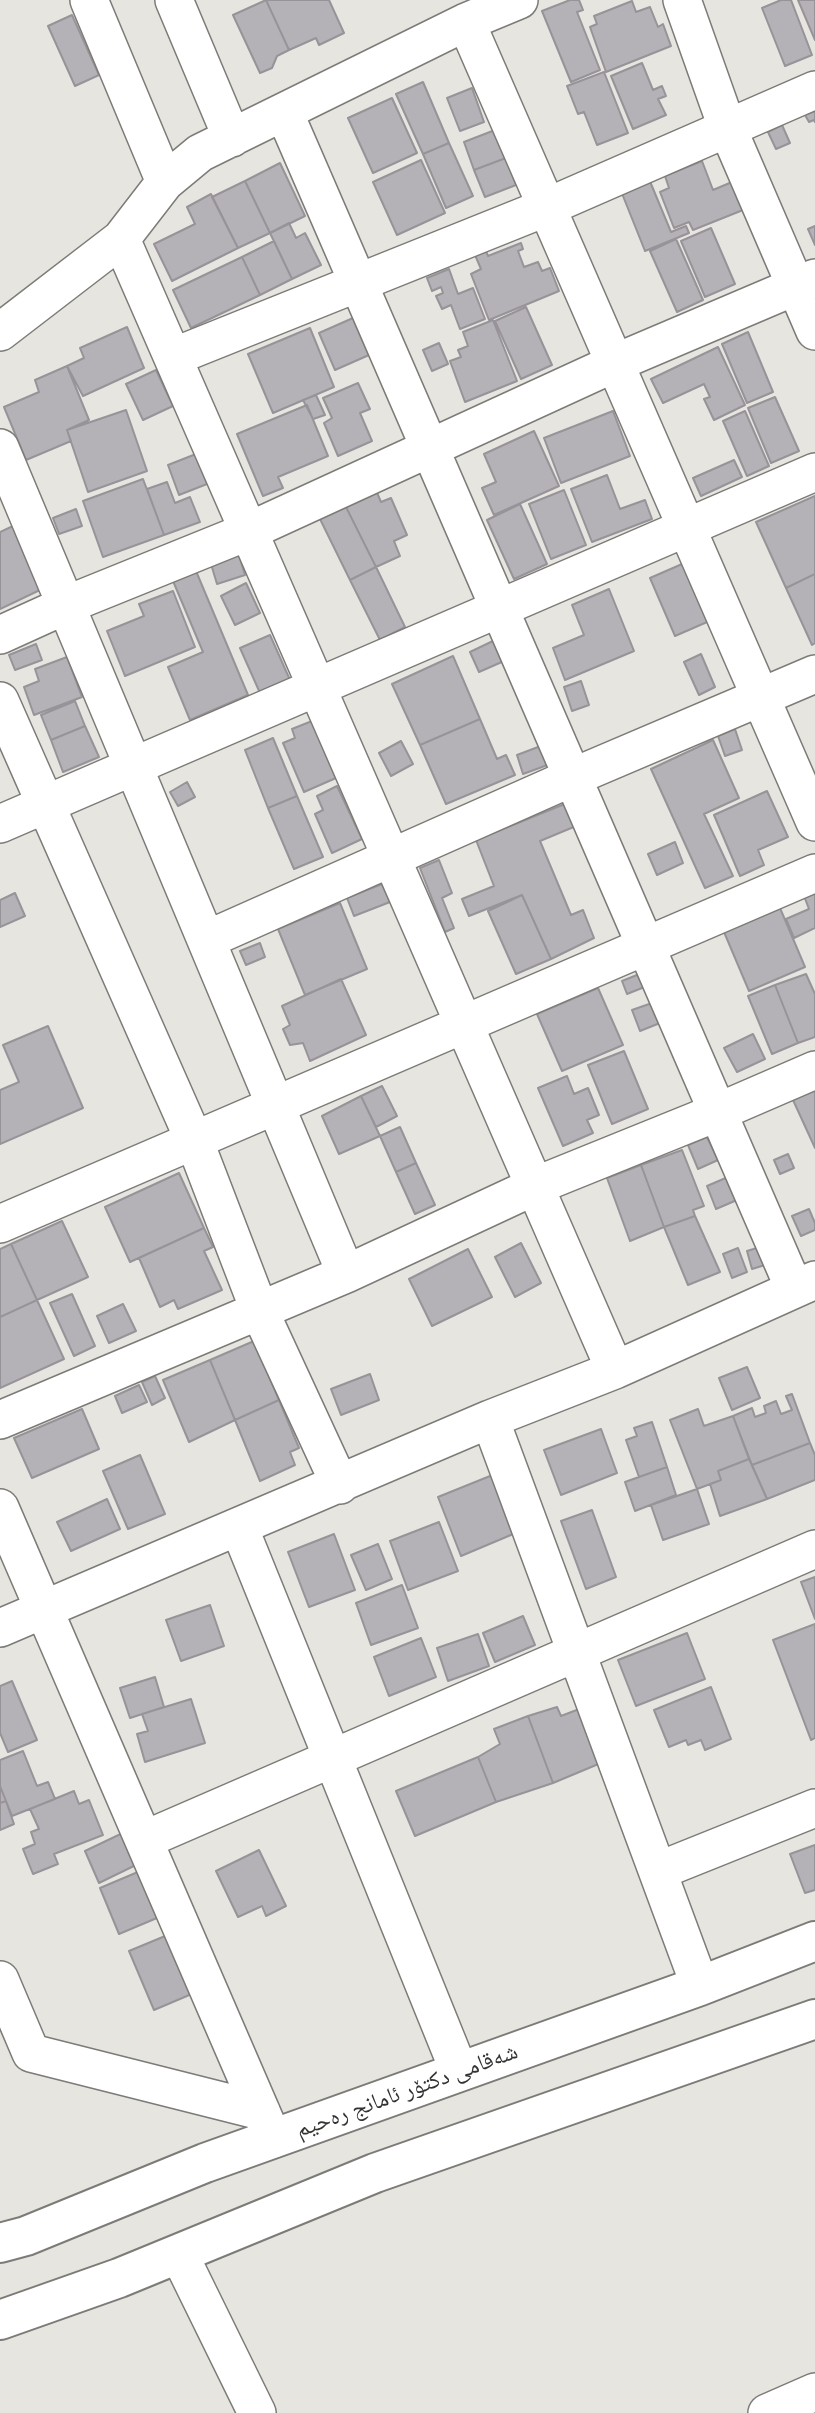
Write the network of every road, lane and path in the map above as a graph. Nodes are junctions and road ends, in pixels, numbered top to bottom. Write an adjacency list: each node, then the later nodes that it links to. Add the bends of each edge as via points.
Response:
1 (89, 0): 10 (street)
2 (174, 0): 9 (street)
3 (519, 0): 5 (street)
4 (682, 0): 8 (street)
5 (466, 22): 7 (street); 11 (street)
6 (815, 90): 8 (street)
7 (284, 112): 9 (street); 13 (street)
8 (727, 127): 11 (street); 14 (street)
9 (232, 138): 10 (street, via 200,153)
10 (165, 182): 12 (street)
11 (547, 207): 13 (street); 18 (street)
12 (121, 239): 16 (street); 17 (street)
13 (358, 282): 17 (street); 20 (street)
14 (805, 282): 15 (street); 18 (street)
15 (815, 331)
16 (0, 332)
17 (173, 358): 23 (street)
18 (615, 363): 20 (street); 22 (street)
19 (0, 447): 24 (street)
20 (429, 447): 23 (street); 25 (street)
21 (815, 472): 22 (street)
22 (686, 528): 25 (street); 29 (street)
23 (249, 531): 24 (street); 28 (street)
24 (66, 605): 26 (street); 31 (street)
25 (500, 608): 28 (street); 32 (street)
26 (0, 635)
27 (815, 674): 29 (street)
28 (317, 687): 31 (street); 36 (street)
29 (761, 697): 32 (street); 34 (street)
30 (0, 701): 33 (street)
31 (134, 766): 33 (street); 38 (street)
32 (573, 777): 36 (street); 39 (street)
33 (45, 804): 35 (street); 44 (street)
34 (815, 822)
35 (0, 824)
36 (391, 856): 38 (street); 40 (street)
37 (815, 873): 39 (street)
38 (206, 940): 42 (street)
39 (646, 946): 40 (street); 43 (street)
40 (464, 1024): 42 (street); 45 (street)
41 (815, 1070): 43 (street)
42 (275, 1105): 44 (street); 47 (street)
43 (718, 1112): 45 (street); 48 (street)
44 (194, 1140): 46 (street); 49 (street)
45 (535, 1186): 47 (street); 50 (street)
46 (0, 1224)
47 (346, 1274): 49 (street)
48 (805, 1284): 50 (street)
49 (260, 1312): 52 (street); 53 (street)
50 (615, 1370): 51 (street)
51 (490, 1419): 53 (street); 59 (street)
52 (0, 1420)
53 (340, 1485): 55 (street)
54 (0, 1508): 57 (street)
55 (239, 1527): 57 (street); 60 (street)
56 (815, 1549): 59 (street)
57 (44, 1610): 58 (street); 62 (street)
58 (0, 1628)
59 (577, 1653): 60 (street); 63 (street)
60 (332, 1758): 62 (street); 68 (street)
61 (815, 1808): 63 (street)
62 (144, 1840): 69 (street)
63 (658, 1871): 66 (street)
64 (815, 1941): 66 (street, شەقامی دکتۆر ئامانج رەحیم)
65 (0, 1980): 69 (street, via 31,2053)
66 (700, 1986): 68 (street, شەقامی دکتۆر ئامانج رەحیم)
67 (815, 2019): 71 (street, via 375,2173)
68 (459, 2071): 69 (street, شەقامی دکتۆر ئامانج رەحیم)
69 (267, 2125): 70 (street, شەقامی دکتۆر ئامانج رەحیم, via 205,2163)
70 (0, 2243)
71 (179, 2254): 72 (street); 74 (street)
72 (0, 2320)
73 (815, 2392): 75 (street)
74 (257, 2413)
75 (767, 2413)

